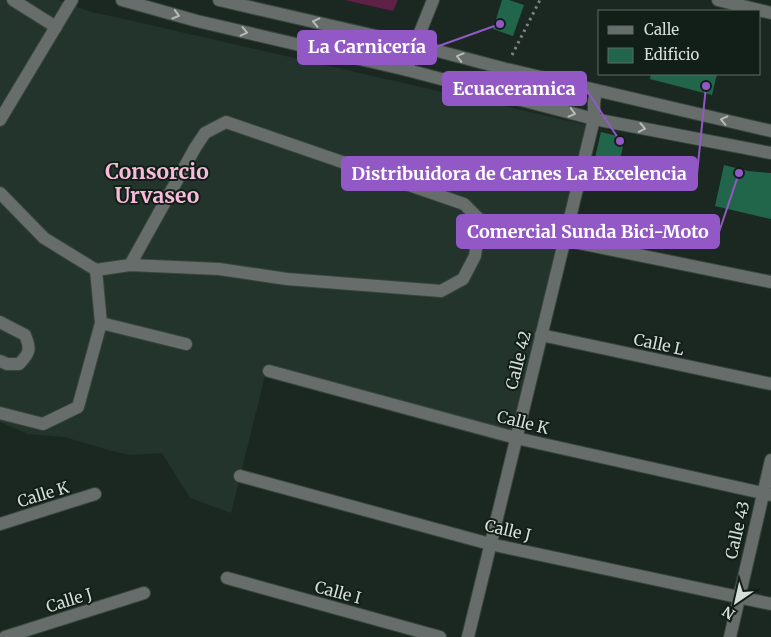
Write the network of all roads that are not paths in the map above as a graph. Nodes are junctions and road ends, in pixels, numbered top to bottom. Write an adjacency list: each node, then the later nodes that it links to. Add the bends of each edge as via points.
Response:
1 (13, 0): 8 (street)
2 (72, 0): 8 (street)
3 (122, 0): 10 (street, one-way to 10, via 197,21)
4 (219, 0): 9 (street, one-way to 4)
5 (433, 0): 9 (street)
6 (718, 0): 7 (street)
7 (759, 10)
8 (56, 27): 13 (street)
9 (415, 45): 10 (street); 11 (street, one-way to 9)
10 (407, 70): 12 (street, one-way to 12)
11 (596, 91): 12 (street, Calle 42); 14 (street, one-way to 11)
12 (594, 119): 15 (street, one-way to 15); 18 (street, Calle 42)
13 (0, 120)
14 (771, 131)
15 (771, 153)
16 (0, 193): 20 (street, via 44,238)
17 (480, 220): 18 (street, via 530,229); 19 (street, via 475,256 462,279 442,291 287,279 219,269); 19 (street, via 464,204 226,122 205,133)
18 (564, 240): 21 (street); 24 (street, Calle 42)
19 (130, 265): 20 (street)
20 (96, 270): 23 (street)
21 (771, 282)
22 (0, 322): 26 (street, via 25,335 29,345 28,356 18,364)
23 (101, 323): 25 (street); 29 (street, via 78,406 43,424)
24 (541, 335): 28 (street, Calle L); 30 (street, Calle 42)
25 (186, 344)
26 (0, 361)
27 (269, 371): 30 (street, Calle K)
28 (771, 384)
29 (0, 413)
30 (516, 438): 34 (street, Calle K); 36 (street, Calle 42)
31 (771, 460): 34 (street, Calle 43)
32 (240, 476): 36 (street, Calle J)
33 (95, 494): 35 (street, Calle K)
34 (767, 494): 39 (street, Calle 43)
35 (0, 524)
36 (490, 544): 39 (street, Calle J); 43 (street, Calle 42)
37 (227, 578): 42 (street, Calle I)
38 (144, 593): 41 (street, Calle J)
39 (738, 598): 40 (street, Calle J); 44 (street, Calle 43)
40 (771, 604)
41 (5, 637)
42 (440, 637)
43 (468, 637)
44 (730, 637)

